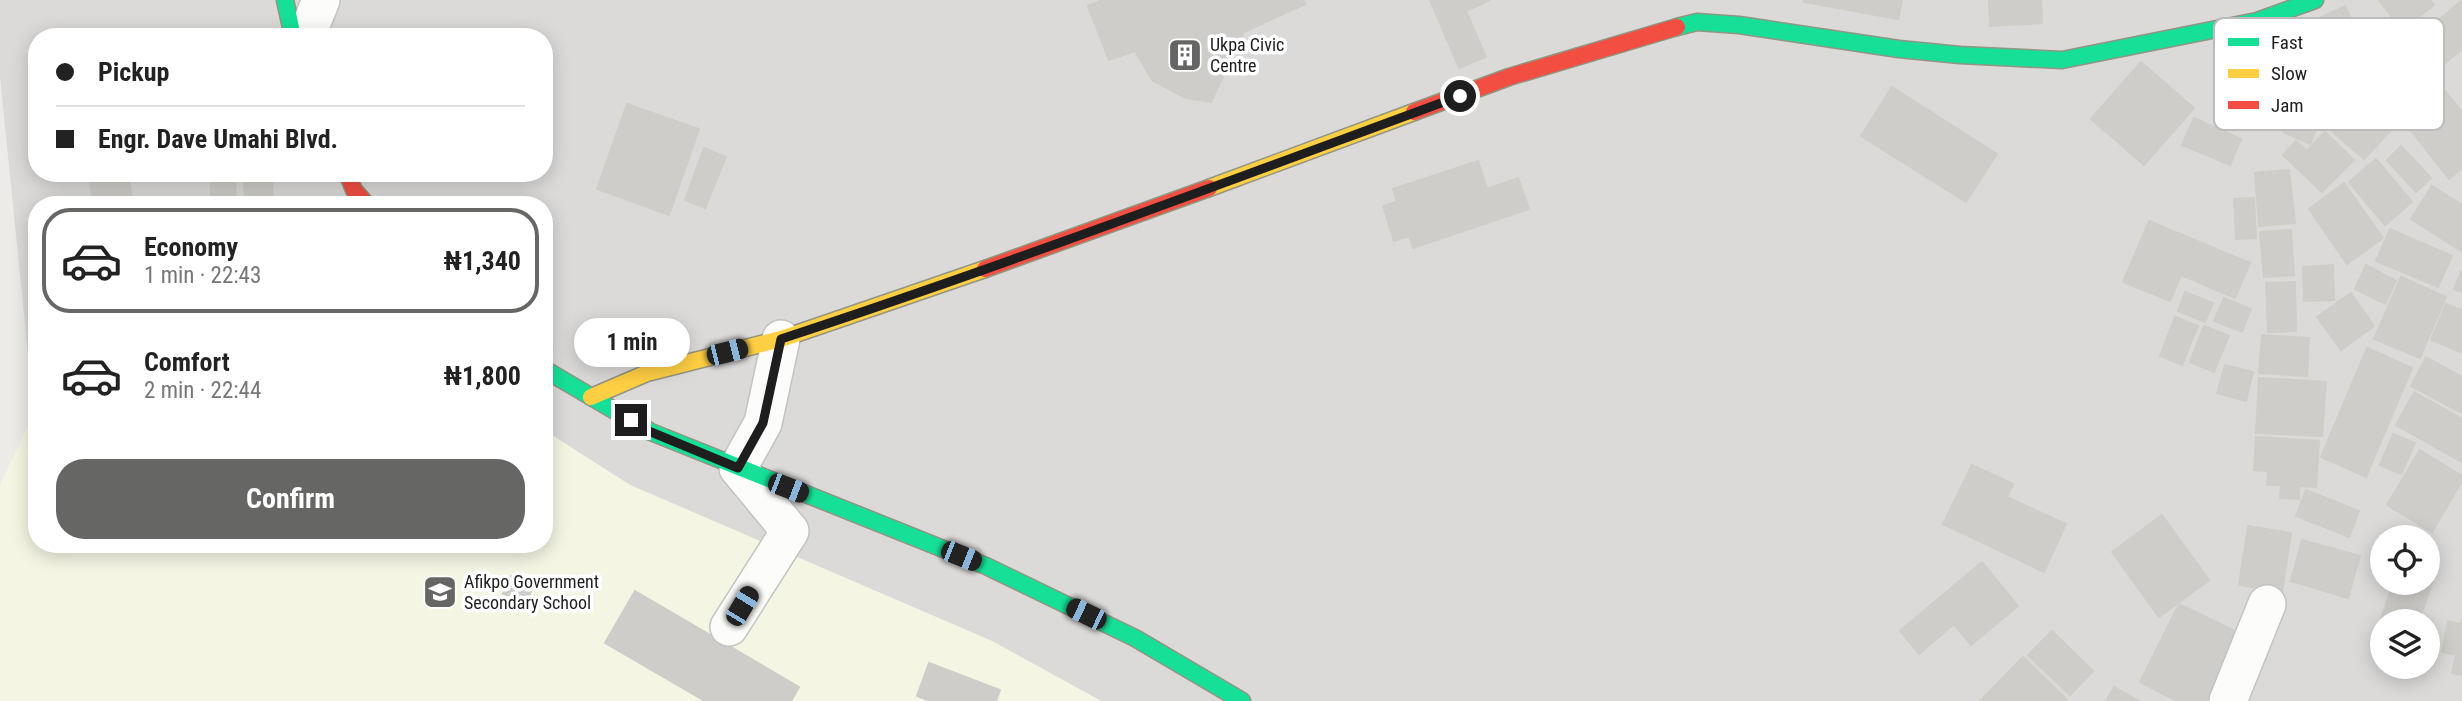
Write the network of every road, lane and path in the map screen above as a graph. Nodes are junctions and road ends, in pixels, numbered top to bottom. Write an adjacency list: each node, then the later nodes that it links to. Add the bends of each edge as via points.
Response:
1 (285, 0): 6 (street)
2 (321, 0): 7 (street)
3 (2315, 0): 5 (street)
4 (1697, 11): 8 (street, via 1740,25 1899,49 2062,60); 9 (street)
5 (2265, 18)
6 (291, 28)
7 (310, 28)
8 (2214, 30)
9 (781, 339): 11 (street, via 647,373); 12 (street, via 763,423)
10 (553, 374): 11 (street)
11 (591, 397): 12 (street, via 651,432)
12 (738, 468): 14 (street, via 790,531); 15 (street, via 986,566 1135,638)
13 (2267, 604): 16 (street)
14 (729, 627)
15 (1242, 701)
16 (2228, 701)

